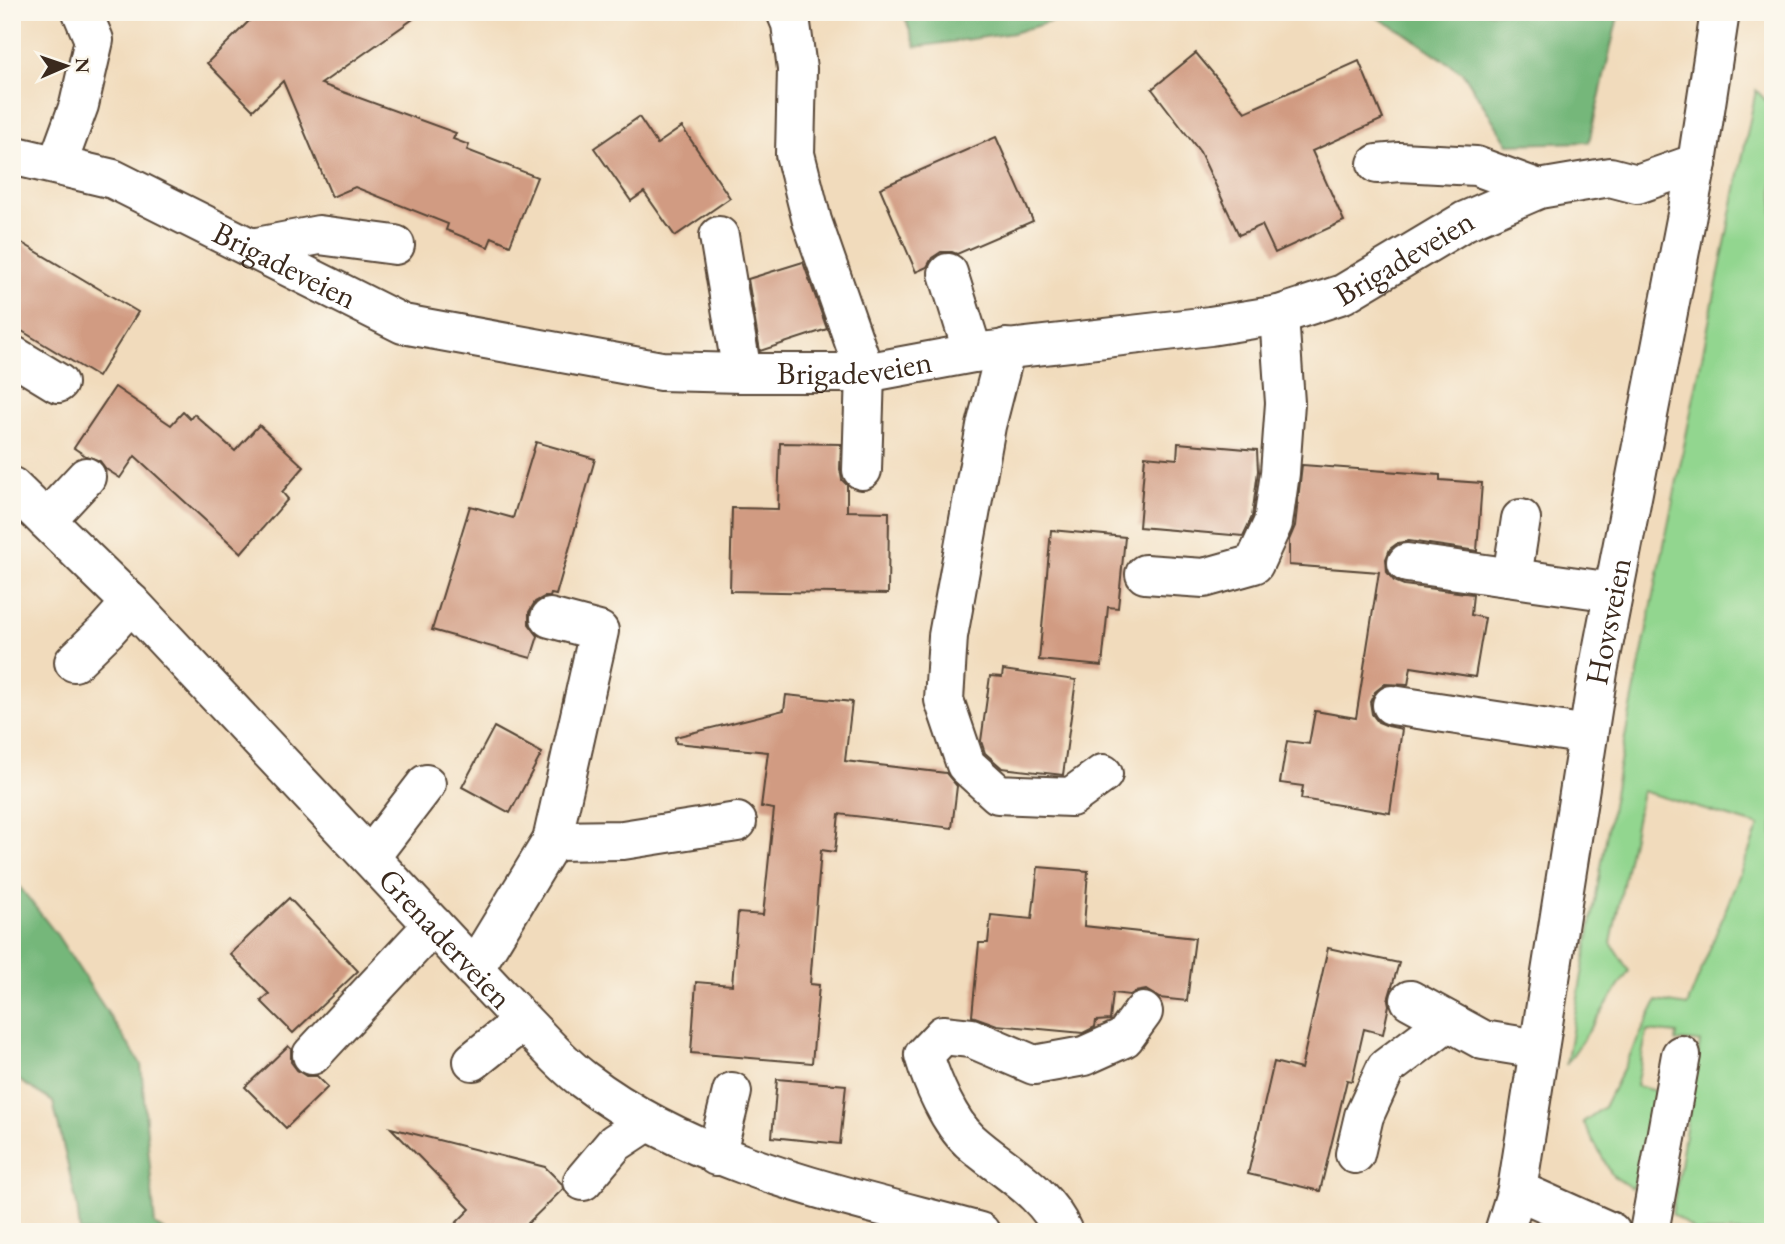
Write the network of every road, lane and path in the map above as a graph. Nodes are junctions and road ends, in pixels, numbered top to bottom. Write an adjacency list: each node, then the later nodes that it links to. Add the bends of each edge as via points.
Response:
1 (82, 12): 7 (street, via 94,40 79,105)
2 (786, 12): 17 (street, via 797,69 795,154 812,222)
3 (1720, 12): 5 (street, Hovsveien)
4 (12, 155): 7 (street, Brigadeveien)
5 (1697, 163): 8 (street, Brigadeveien, via 1637,184 1610,177); 26 (street, Hovsveien)
6 (1377, 164): 8 (street, via 1476,166)
7 (57, 165): 11 (street, Brigadeveien, via 113,178)
8 (1539, 189): 13 (street, Brigadeveien, via 1465,221 1343,294)
9 (719, 236): 16 (street)
10 (395, 245): 11 (street, via 319,235)
11 (252, 248): 16 (street, Brigadeveien, via 403,324 661,371)
12 (948, 273): 14 (street)
13 (1279, 315): 14 (street, Brigadeveien); 24 (street, via 1285,402 1280,472 1273,523 1254,564 1204,578)
14 (990, 351): 17 (street, Brigadeveien); 32 (street, via 986,426 948,636 944,700 966,765 998,794 1071,797)
15 (12, 355): 18 (street)
16 (742, 373): 17 (street, Brigadeveien)
17 (865, 373): 19 (street)
18 (58, 383)
19 (862, 470)
20 (86, 477): 21 (street)
21 (23, 503): 27 (street, Grenaderveien)
22 (1521, 519): 25 (street)
23 (1406, 563): 25 (street)
24 (1145, 574)
25 (1512, 577): 26 (street)
26 (1614, 592): 31 (street, Hovsveien)
27 (131, 603): 29 (street); 36 (street, Grenaderveien)
28 (550, 618): 35 (street, via 598,631)
29 (74, 662)
30 (1392, 705): 31 (street)
31 (1588, 735): 43 (street, Hovsveien)
32 (1103, 774)
33 (426, 784): 36 (street)
34 (737, 822): 35 (street, via 623,840)
35 (552, 841): 38 (street)
36 (370, 857): 37 (street, Grenaderveien)
37 (433, 925): 38 (street, Grenaderveien); 44 (street)
38 (474, 969): 41 (street, Grenaderveien)
39 (1410, 1000): 42 (street)
40 (1143, 1012): 54 (street, via 1124,1038 1084,1056 1034,1065 971,1038 943,1035 924,1055 935,1090 968,1140 1016,1176 1055,1215)
41 (523, 1021): 46 (street); 48 (street, Grenaderveien, via 583,1080)
42 (1448, 1021): 43 (street, via 1483,1040); 49 (street, via 1386,1068 1364,1116)
43 (1538, 1049): 52 (street, Hovsveien)
44 (312, 1055)
45 (1681, 1055): 57 (street)
46 (473, 1061)
47 (732, 1092): 50 (street)
48 (647, 1122): 50 (street, Grenaderveien); 51 (street, via 615,1143)
49 (1355, 1154)
50 (716, 1156): 53 (street, Grenaderveien)
51 (583, 1181)
52 (1517, 1190): 55 (street, Hovsveien); 56 (street)
53 (979, 1232)
54 (1063, 1232)
55 (1504, 1232)
56 (1611, 1232)
57 (1650, 1232)

